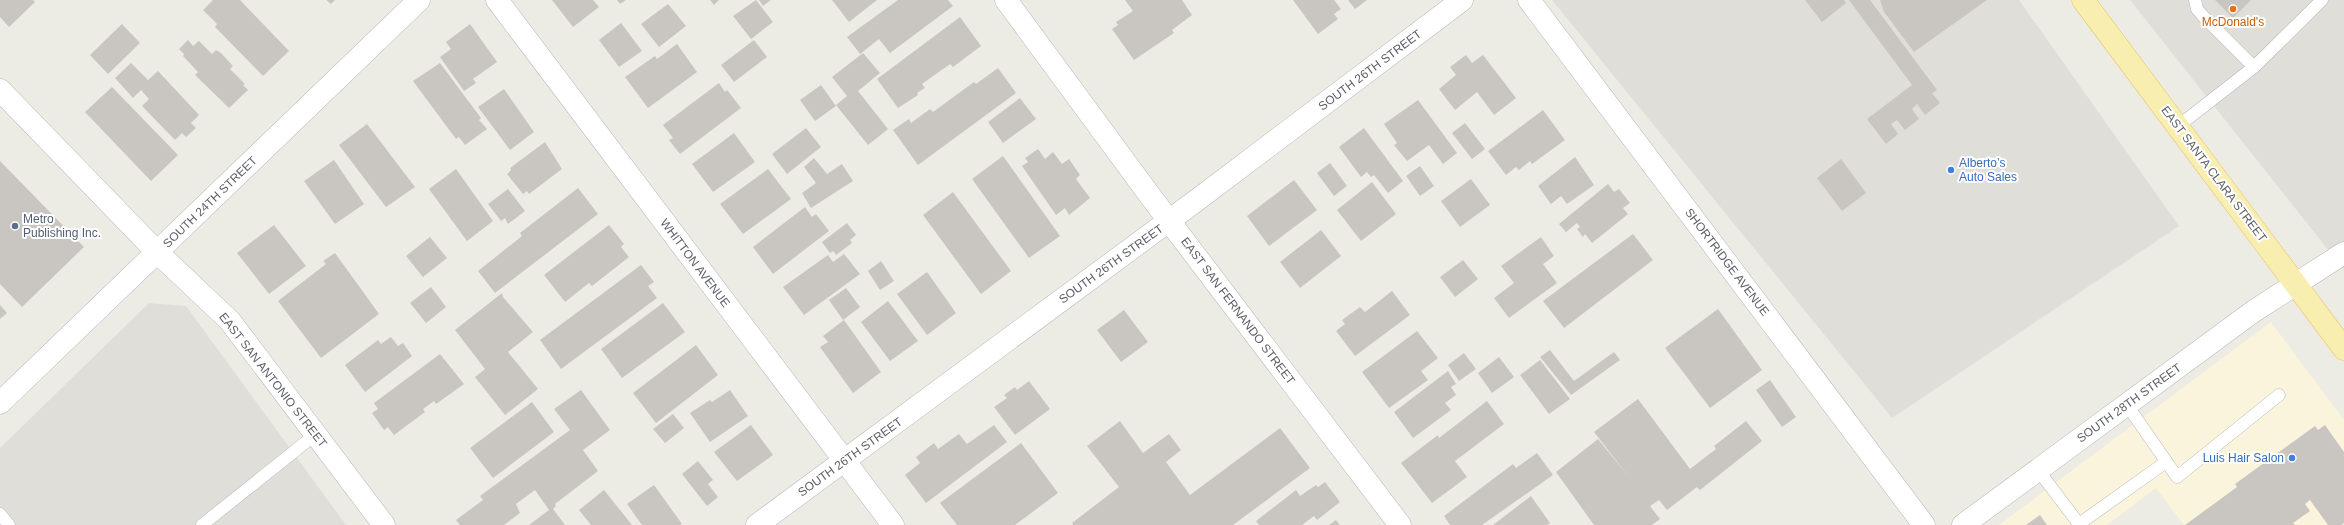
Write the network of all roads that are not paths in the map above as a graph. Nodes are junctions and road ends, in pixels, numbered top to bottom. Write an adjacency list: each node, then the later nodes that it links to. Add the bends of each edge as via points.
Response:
1 (419, 0): 13 (street, SOUTH 24TH STREET)
2 (497, 0): 21 (street, WHITTON AVENUE)
3 (1006, 0): 12 (street, EAST SAN FERNANDO STREET)
4 (1462, 0): 12 (street, SOUTH 26TH STREET)
5 (1529, 0): 31 (street, SHORTRIDGE AVENUE)
6 (2195, 0): 9 (lane, via 2197,9)
7 (2322, 0): 9 (lane)
8 (2090, 3): 11 (main road, EAST SANTA CLARA STREET)
9 (2254, 67): 11 (lane)
10 (0, 90): 13 (street, EAST SAN ANTONIO STREET)
11 (2177, 127): 15 (main road, EAST SANTA CLARA STREET)
12 (1170, 221): 21 (street, SOUTH 26TH STREET); 30 (street, EAST SAN FERNANDO STREET)
13 (158, 252): 18 (street, SOUTH 24TH STREET); 20 (street, EAST SAN ANTONIO STREET, via 230,321)
14 (2344, 253): 15 (street, SOUTH 28TH STREET)
15 (2296, 282): 16 (main road, EAST SANTA CLARA STREET); 19 (street, SOUTH 28TH STREET)
16 (2344, 348)
17 (2280, 395): 22 (lane, via 2177,477)
18 (0, 403)
19 (2127, 405): 22 (lane); 23 (street, SOUTH 28TH STREET)
20 (316, 434): 26 (lane); 27 (street, EAST SAN ANTONIO STREET)
21 (845, 461): 28 (street, SOUTH 26TH STREET); 29 (street, WHITTON AVENUE)
22 (2166, 462): 23 (lane, via 2079,524)
23 (2038, 470): 32 (street, SOUTH 28TH STREET)
24 (0, 514): 25 (lane)
25 (9, 525)
26 (202, 525)
27 (384, 525)
28 (757, 525)
29 (893, 525)
30 (1400, 525)
31 (1924, 525)
32 (1964, 525)

